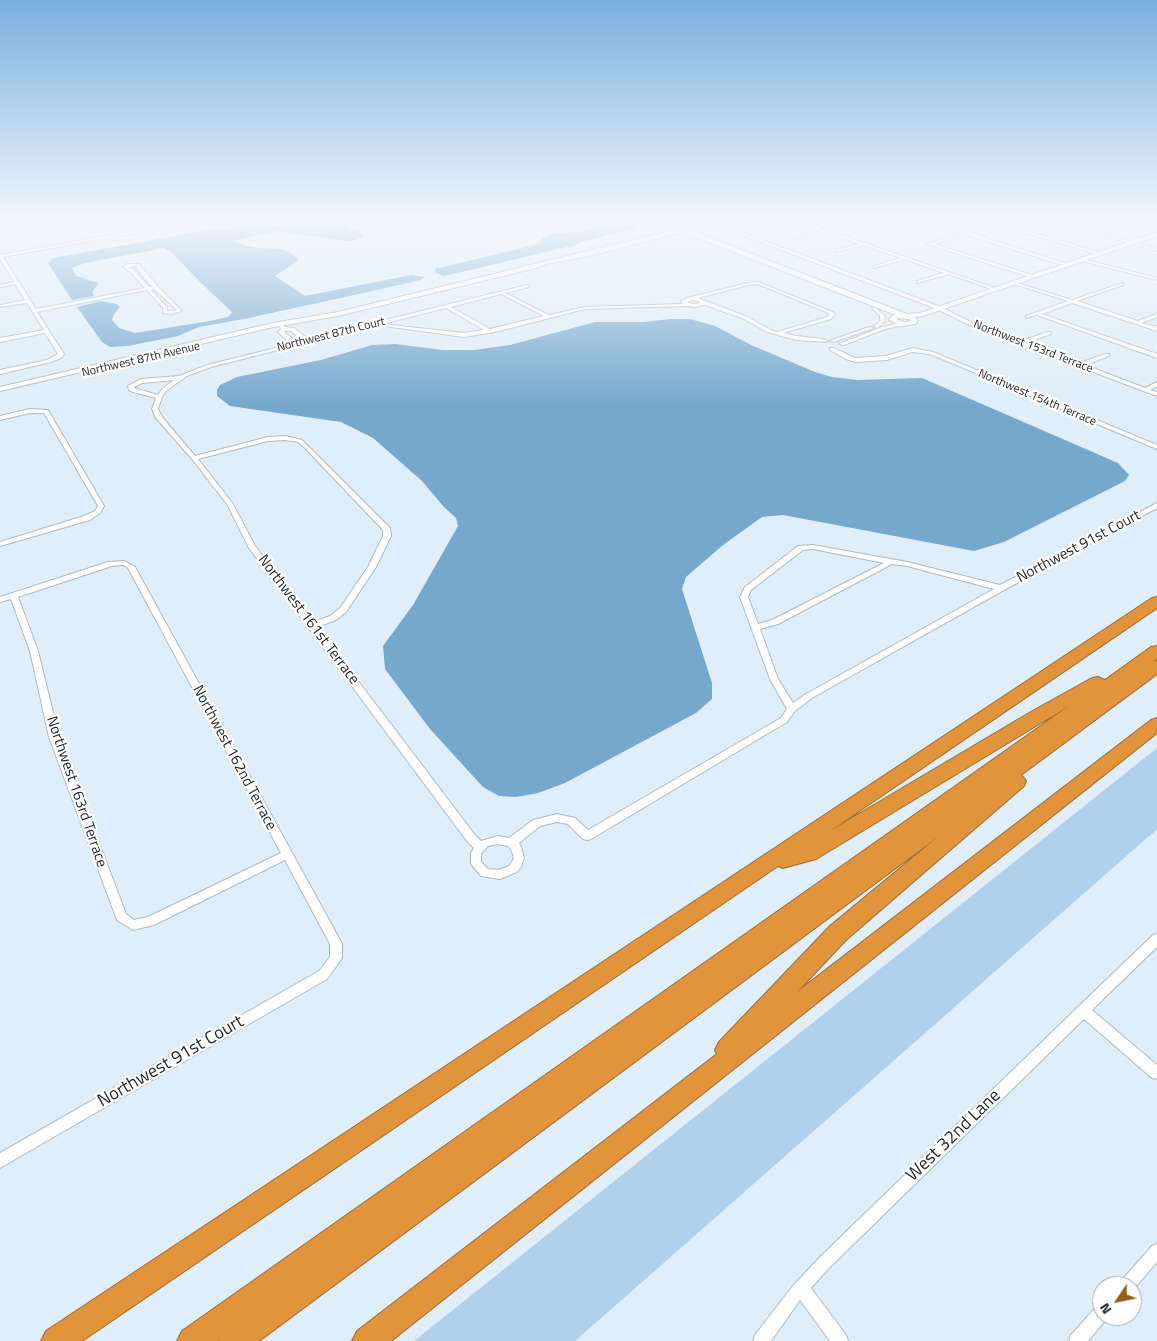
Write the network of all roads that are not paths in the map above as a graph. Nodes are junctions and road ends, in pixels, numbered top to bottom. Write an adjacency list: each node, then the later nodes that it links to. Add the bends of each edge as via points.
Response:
1 (14, 280): 12 (street)
2 (139, 280): 18 (street)
3 (149, 280): 17 (street)
4 (482, 280): 46 (street, Northwest 87th Avenue)
5 (802, 280): 31 (street)
6 (814, 280): 38 (street)
7 (864, 280): 32 (street, Northwest 153rd Terrace)
8 (927, 280): 11 (street)
9 (967, 280): 19 (street)
10 (1026, 280): 13 (street)
11 (919, 282)
12 (16, 283): 15 (street); 23 (street)
13 (1016, 283): 19 (street); 25 (street)
14 (1121, 284): 25 (street)
15 (0, 286)
16 (527, 286): 20 (street, Northwest 87th Court)
17 (156, 288): 18 (street); 18 (street, via 180,311 165,312)
18 (147, 289): 33 (street)
19 (996, 290): 32 (street)
20 (502, 293): 28 (street, Northwest 87th Court); 37 (street)
21 (708, 295): 22 (street); 24 (street, via 702,298); 51 (street, via 755,283 765,284 833,314)
22 (689, 299): 24 (street); 26 (street)
23 (28, 300): 27 (street); 33 (street)
24 (702, 302): 29 (street); 30 (street)
25 (1074, 302): 34 (street); 42 (street)
26 (685, 303): 29 (street); 37 (street, via 586,308)
27 (0, 306)
28 (446, 306): 43 (street, Northwest 87th Court); 49 (street)
29 (696, 306): 30 (street)
30 (712, 307): 51 (street, via 746,318)
31 (874, 308): 40 (street); 45 (street, via 883,316)
32 (939, 308): 35 (street); 58 (street, Northwest 153rd Terrace)
33 (34, 311): 48 (street)
34 (1038, 314): 39 (street); 62 (street)
35 (921, 315): 38 (street); 41 (street)
36 (1157, 315): 42 (street)
37 (547, 316): 49 (street)
38 (907, 316): 40 (street); 41 (street)
39 (1028, 317)
40 (892, 319): 44 (street); 45 (street)
41 (915, 320): 44 (street)
42 (1137, 323): 47 (street)
43 (374, 324): 49 (street, via 444,334); 55 (street, Northwest 87th Court)
44 (903, 324): 60 (street, via 884,328)
45 (877, 326): 56 (street)
46 (283, 327): 52 (street); 53 (street, via 281,332); 67 (street, Northwest 87th Avenue, via 273,325); 70 (street, Northwest 87th Avenue)
47 (1157, 330)
48 (47, 331): 54 (street); 64 (street, via 61,354 59,357)
49 (489, 331)
50 (1049, 333): 58 (street)
51 (778, 334): 57 (street)
52 (301, 336): 53 (street); 55 (street)
53 (289, 339): 59 (street)
54 (0, 340)
55 (307, 341): 59 (street, Northwest 87th Court)
56 (832, 341): 57 (street); 60 (street)
57 (822, 343): 60 (street, via 832,349)
58 (1022, 343): 63 (street, Northwest 153rd Terrace)
59 (296, 344): 65 (street, Northwest 87th Court, via 209,366)
60 (841, 348): 74 (street, Northwest 154th Terrace, via 852,360 874,360 918,350 935,354)
61 (1107, 355): 63 (street)
62 (1157, 356)
63 (1081, 365): 69 (street, Northwest 153rd Terrace)
64 (0, 372)
65 (180, 378): 68 (street, Northwest 87th Court); 72 (street, via 140,381 130,386 135,391)
66 (1157, 384): 69 (street)
67 (0, 389)
68 (165, 389): 72 (street)
69 (1146, 390): 71 (street, Northwest 153rd Terrace)
70 (0, 394)
71 (1157, 394)
72 (159, 397): 75 (street, Northwest 161st Terrace, via 155,409 157,416)
73 (0, 418): 77 (street, via 46,411 101,506 98,512 87,518)
74 (1157, 446)
75 (194, 458): 83 (street, Northwest 161st Terrace, via 230,504 257,553); 83 (street, via 273,438 304,443 388,532 372,567 343,610 333,618)
76 (1157, 505): 79 (street, Northwest 91st Court)
77 (0, 544)
78 (890, 562): 79 (street); 84 (street, via 775,622); 84 (street, via 813,547 800,548 748,589 744,597)
79 (1001, 588): 87 (street, Northwest 91st Court, via 848,673)
80 (14, 596): 81 (street); 92 (street, Northwest 162nd Terrace, via 111,564 124,563 131,567); 92 (street, Northwest 163rd Terrace, via 34,651 54,737 121,917 133,925 150,922)
81 (0, 600)
82 (1157, 601): 93 (highway)
83 (312, 626): 91 (street, Northwest 161st Terrace)
84 (755, 628): 87 (street, via 774,679)
85 (1157, 650): 93 (highway, via 1036,716 809,853); 105 (highway)
86 (1157, 666): 88 (highway)
87 (792, 709): 90 (street, via 784,720 587,836 571,821 557,818 537,823)
88 (1084, 720): 98 (highway, via 1076,731 838,933); 106 (highway)
89 (1157, 724): 98 (highway)
90 (511, 843): 91 (street, via 498,840); 91 (street, via 519,852 517,864 500,875 480,869 475,858)
91 (480, 847)
92 (286, 855): 95 (street, Northwest 162nd Terrace, via 336,944)
93 (767, 865): 104 (highway)
94 (1157, 939): 96 (street, West 32nd Lane)
95 (336, 958): 99 (street, Northwest 91st Court, via 323,975)
96 (1083, 1010): 97 (street); 102 (street, West 32nd Lane)
97 (1157, 1073)
98 (690, 1090): 107 (highway)
99 (0, 1161)
100 (1157, 1251): 101 (street)
101 (1135, 1276)
102 (801, 1288): 108 (street, West 32nd Lane); 109 (street)
103 (1092, 1324): 110 (street)
104 (56, 1341)
105 (192, 1341)
106 (234, 1341)
107 (368, 1341)
108 (761, 1341)
109 (840, 1341)
110 (1077, 1341)

